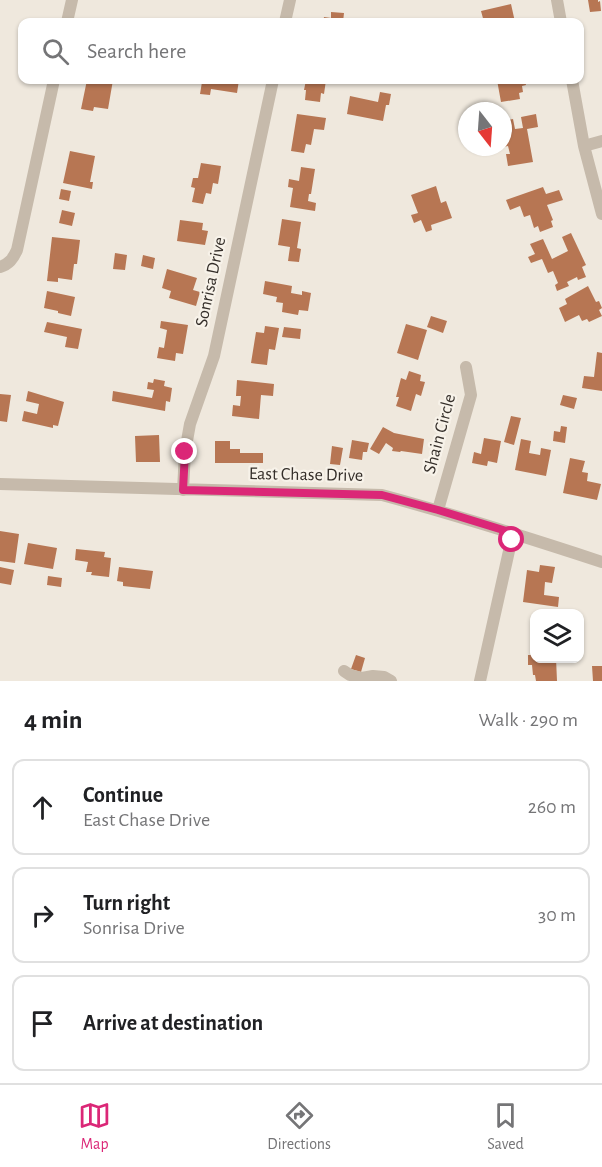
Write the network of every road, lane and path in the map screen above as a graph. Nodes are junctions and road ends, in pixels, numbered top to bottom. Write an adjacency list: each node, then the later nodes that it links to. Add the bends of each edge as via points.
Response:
1 (72, 0): 4 (street)
2 (290, 0): 5 (street)
3 (557, 0): 6 (street)
4 (68, 18)
5 (286, 18)
6 (560, 18)
7 (53, 84): 13 (street, via 17,250)
8 (272, 84): 16 (street, Sonrisa Drive, via 214,356 190,424)
9 (573, 84): 11 (street)
10 (602, 141): 11 (street)
11 (584, 146): 12 (street)
12 (602, 214)
13 (3, 266)
14 (466, 367): 17 (street, Shain Circle, via 471,395)
15 (0, 484): 16 (street, East Chase Drive)
16 (183, 490): 17 (street, East Chase Drive, via 382,495)
17 (438, 510): 18 (street, East Chase Drive)
18 (513, 533): 19 (street, East Chase Drive); 22 (street)
19 (602, 562)
20 (344, 670): 21 (street, via 362,678 384,677)
21 (391, 681)
22 (480, 681)

